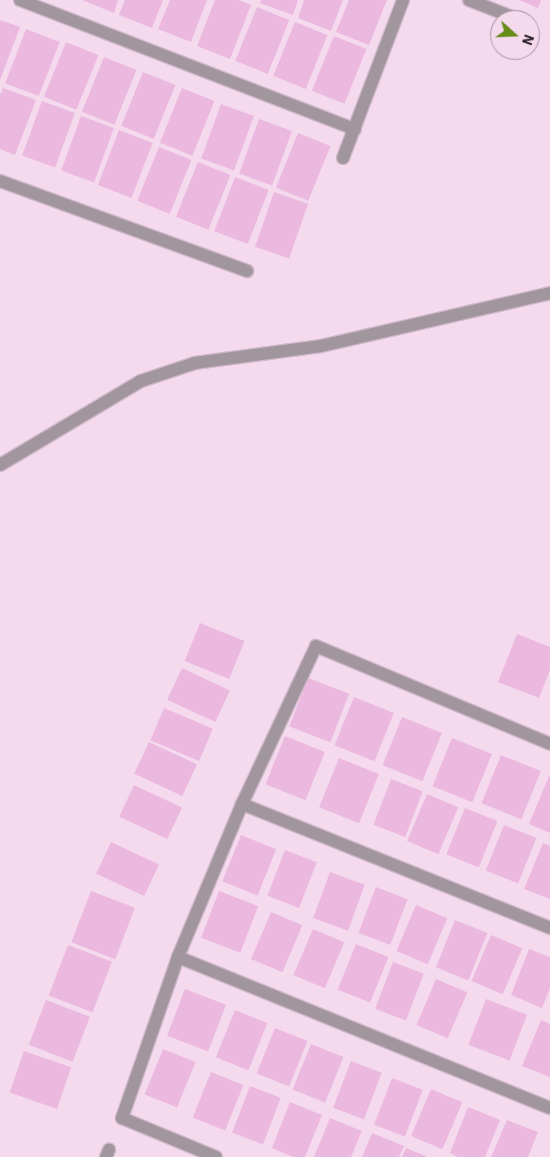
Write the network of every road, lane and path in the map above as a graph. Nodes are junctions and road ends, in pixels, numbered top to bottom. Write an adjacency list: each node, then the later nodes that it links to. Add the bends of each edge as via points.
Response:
1 (20, 0): 5 (street)
2 (403, 0): 5 (street)
3 (469, 0): 4 (street)
4 (494, 10)
5 (355, 130): 6 (street)
6 (343, 158)
7 (0, 181): 8 (street)
8 (247, 271)
9 (550, 293): 10 (street, via 321,346 195,363 141,381)
10 (0, 465)
11 (550, 744): 12 (street, via 316,646)
12 (242, 804): 13 (street); 14 (street)
13 (550, 928)
14 (178, 957): 15 (street); 16 (street, via 122,1118)
15 (550, 1108)
16 (216, 1157)

